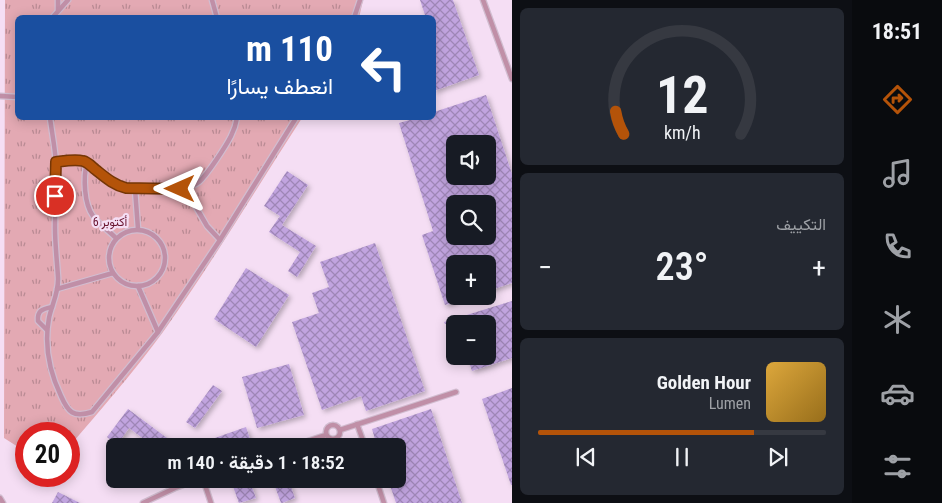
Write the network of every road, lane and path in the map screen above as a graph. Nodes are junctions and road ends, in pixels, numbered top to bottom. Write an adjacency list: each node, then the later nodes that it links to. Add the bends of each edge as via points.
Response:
1 (58, 0): 6 (lane)
2 (68, 0): 6 (lane)
3 (212, 0): 8 (lane)
4 (360, 0): 9 (lane)
5 (483, 0): 10 (lane)
6 (58, 10): 7 (lane)
7 (54, 15)
8 (216, 15)
9 (355, 15)
10 (512, 79)
11 (0, 96): 12 (lane)
12 (15, 96)
13 (50, 120): 16 (lane)
14 (237, 120): 19 (lane, via 231,136 201,181)
15 (295, 120): 22 (lane)
16 (56, 162): 17 (lane, via 76,160); 25 (lane)
17 (87, 163): 18 (lane, via 117,186); 21 (lane, via 87,203 94,217)
18 (135, 188): 19 (lane); 20 (lane)
19 (185, 188): 22 (lane, via 207,226)
20 (138, 229): 21 (lane); 24 (lane, via 147,231 160,241 165,258 160,274 146,285)
21 (116, 238): 23 (lane, via 108,259)
22 (220, 240): 28 (lane)
23 (113, 273): 24 (lane, via 124,283); 25 (lane)
24 (138, 286): 28 (lane)
25 (57, 290): 26 (lane)
26 (52, 306): 27 (lane); 27 (lane, via 41,310 38,315 38,321)
27 (47, 330): 28 (lane, via 49,366 54,383 66,408 74,414 83,415 92,412)
28 (158, 332)
29 (456, 392): 30 (lane)
30 (357, 424): 31 (lane); 34 (lane)
31 (340, 430): 32 (lane, via 337,438 331,439); 32 (lane, via 336,425 329,426)
32 (326, 434): 33 (lane)
33 (315, 438)
34 (361, 438)
35 (175, 488): 40 (lane)
36 (205, 488): 41 (lane)
37 (379, 488): 42 (lane)
38 (0, 498): 39 (lane)
39 (2, 503)
40 (143, 503)
41 (211, 503)
42 (384, 503)

